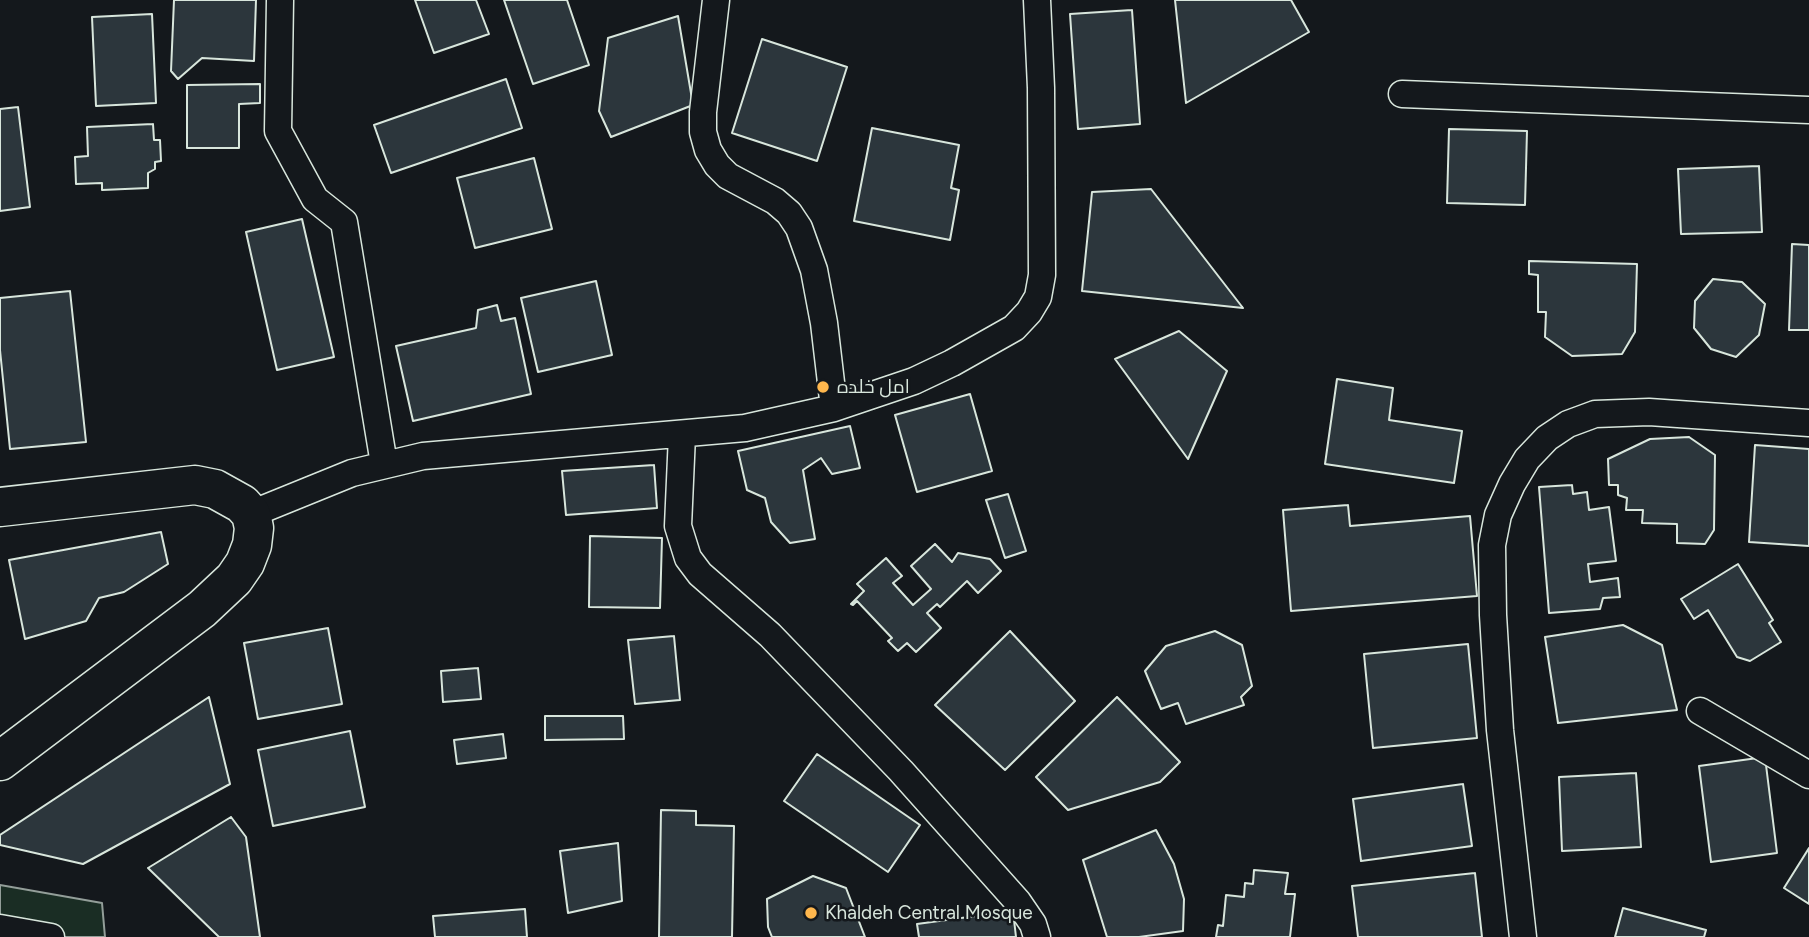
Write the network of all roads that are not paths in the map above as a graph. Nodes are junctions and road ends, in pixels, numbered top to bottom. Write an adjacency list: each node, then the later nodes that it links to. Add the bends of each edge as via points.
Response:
1 (280, 0): 9 (street, via 278,131 315,199 344,222)
2 (716, 0): 6 (street, via 703,112 708,150 728,176 775,201 799,228 814,270)
3 (1037, 0): 6 (street, via 1043,217 1038,297 1014,328 990,344 914,381)
4 (1402, 94): 5 (street)
5 (1809, 110)
6 (834, 408): 8 (street, via 745,428)
7 (1809, 423): 18 (street, via 1649,412 1595,414 1548,438 1511,484 1492,545 1493,615 1500,730)
8 (682, 435): 9 (street, via 540,444); 17 (street, via 678,526 688,558 770,635 901,771 1018,902)
9 (384, 464): 11 (street)
10 (0, 507): 11 (street, via 195,485 232,497)
11 (251, 514): 13 (street, via 252,545 234,579 156,646)
12 (1700, 711): 14 (street)
13 (0, 761)
14 (1809, 775)
15 (0, 928): 16 (street)
16 (51, 937)
17 (1037, 937)
18 (1523, 937)

